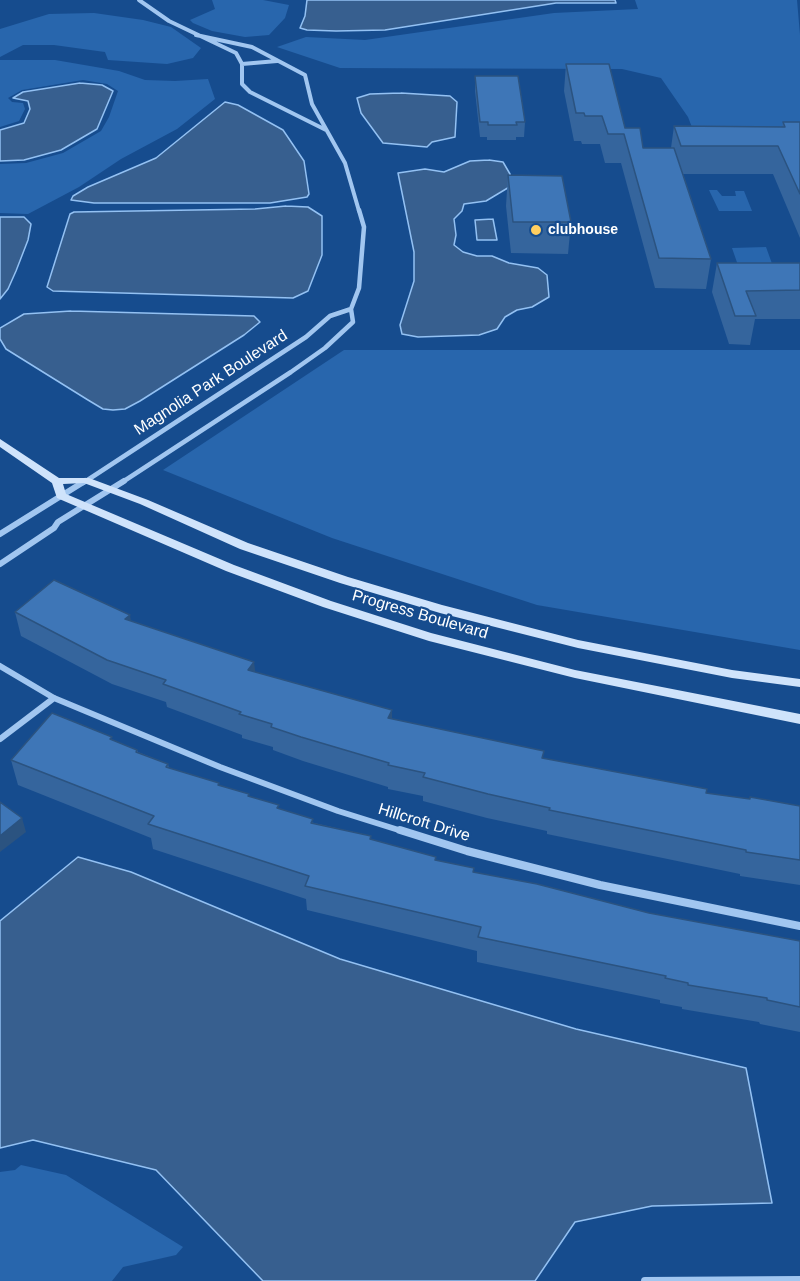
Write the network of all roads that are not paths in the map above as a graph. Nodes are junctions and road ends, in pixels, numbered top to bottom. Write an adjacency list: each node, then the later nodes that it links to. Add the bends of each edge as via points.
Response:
1 (139, 0): 2 (street, Magnolia Park Boulevard)
2 (196, 35): 3 (street, Magnolia Park Boulevard, via 252,47); 4 (street, Magnolia Park Boulevard, via 236,53)
3 (278, 61): 4 (street); 5 (street, Magnolia Park Boulevard, via 305,75 312,104)
4 (242, 64): 5 (street, via 242,84 250,92)
5 (327, 130): 6 (street, Magnolia Park Boulevard, via 345,163 364,227 359,288)
6 (351, 309): 8 (street, Magnolia Park Boulevard, via 330,316 306,337); 10 (street, Magnolia Park Boulevard, via 353,322 325,348)
7 (0, 442): 9 (main road)
8 (85, 480): 9 (main road, Progress Boulevard); 10 (main road, Progress Boulevard); 11 (street, Magnolia Park Boulevard)
9 (57, 481): 11 (main road)
10 (111, 490): 12 (street); 16 (main road, Progress Boulevard, via 244,546 440,609 578,644)
11 (61, 496): 12 (main road, Progress Boulevard); 13 (street, Magnolia Park Boulevard)
12 (85, 505): 14 (street); 18 (main road, Progress Boulevard, via 230,568 429,637 575,674)
13 (0, 534)
14 (0, 564)
15 (0, 666): 17 (street, Hillcroft Drive)
16 (800, 683)
17 (54, 698): 19 (street); 20 (street, Hillcroft Drive, via 338,811 468,851 600,885)
18 (800, 718)
19 (0, 739)
20 (800, 926)
21 (800, 1280): 22 (street)
22 (645, 1281)

